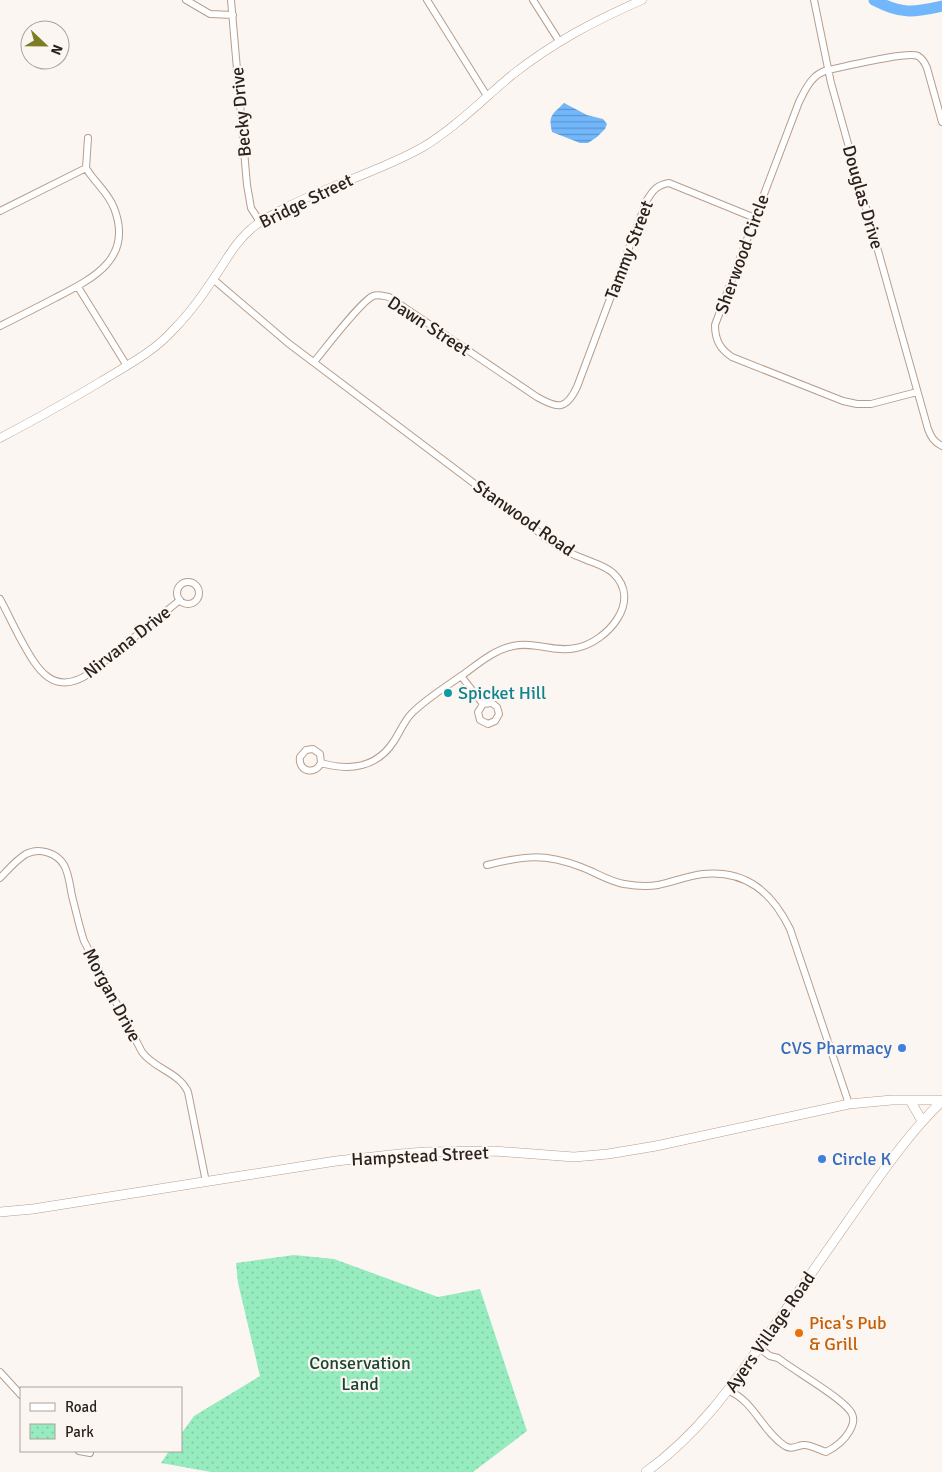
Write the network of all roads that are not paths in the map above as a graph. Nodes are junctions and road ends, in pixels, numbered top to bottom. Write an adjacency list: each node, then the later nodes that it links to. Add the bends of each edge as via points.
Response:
1 (186, 0): 7 (street, via 210,14)
2 (232, 0): 7 (street, Becky Drive)
3 (427, 0): 10 (street)
4 (533, 0): 8 (street)
5 (641, 0): 8 (street, Bridge Street)
6 (814, 0): 9 (street, Douglas Drive)
7 (233, 15): 16 (street, Becky Drive, via 246,185 251,208)
8 (559, 41): 10 (street, Bridge Street)
9 (828, 70): 11 (street, Sherwood Circle, via 904,54 918,56 927,68); 15 (street, Sherwood Circle, via 815,75 805,90); 22 (street, Douglas Drive)
10 (487, 96): 16 (street, Bridge Street, via 431,142 302,199)
11 (942, 122)
12 (88, 138): 13 (street)
13 (86, 168): 14 (street); 18 (street, via 112,204 119,236 109,263)
14 (0, 211)
15 (755, 218): 22 (street, Sherwood Circle, via 717,318 715,333 721,347 732,357 857,404 871,404); 23 (street, Tammy Street, via 669,183 656,188 647,200 577,387 570,400)
16 (260, 222): 17 (street, Bridge Street, via 239,242)
17 (213, 279): 20 (street, Stanwood Road); 21 (street, Bridge Street, via 173,331)
18 (78, 287): 19 (street); 21 (street)
19 (0, 326)
20 (314, 362): 23 (street, Dawn Street, via 362,305 381,295 389,297 537,397); 28 (street, Stanwood Road, via 549,540 613,573 622,586 624,602 619,618 607,632 584,647 566,650 514,645)
21 (127, 366): 24 (street, Bridge Street)
22 (917, 392): 25 (street, via 930,436)
23 (560, 406)
24 (0, 438)
25 (942, 446)
26 (0, 599): 27 (street, Nirvana Drive, via 36,666 47,677 68,683 90,673)
27 (180, 600)
28 (461, 676): 29 (street); 30 (street, Stanwood Road, via 417,708 386,752 372,762 344,768)
29 (483, 704)
30 (321, 763)
31 (488, 865): 35 (street, via 538,856 560,860 623,884 652,886 702,874 717,874 732,876 759,888 775,903 790,929)
32 (0, 878): 37 (street, Morgan Drive, via 23,856 32,852 46,852 62,863 67,871 84,941 142,1052 174,1076 188,1092)
33 (910, 1100): 34 (main road, Hampstead Street); 35 (main road, Hampstead Street); 36 (main road)
34 (942, 1100): 36 (main road, Ayers Village Road)
35 (849, 1104): 37 (main road, Hampstead Street, via 630,1151 574,1156 425,1152 336,1161)
36 (922, 1121): 39 (main road, Ayers Village Road, via 878,1177)
37 (206, 1182): 38 (main road, Hampstead Street)
38 (0, 1212)
39 (759, 1348): 41 (main road, Ayers Village Road); 41 (street, via 849,1409 854,1421 843,1442 826,1452 806,1445 787,1447 748,1404)
40 (0, 1372): 42 (street)
41 (728, 1391): 45 (main road, Ayers Village Road, via 688,1437)
42 (20, 1394)
43 (84, 1452): 44 (street)
44 (90, 1453)
45 (646, 1472)

